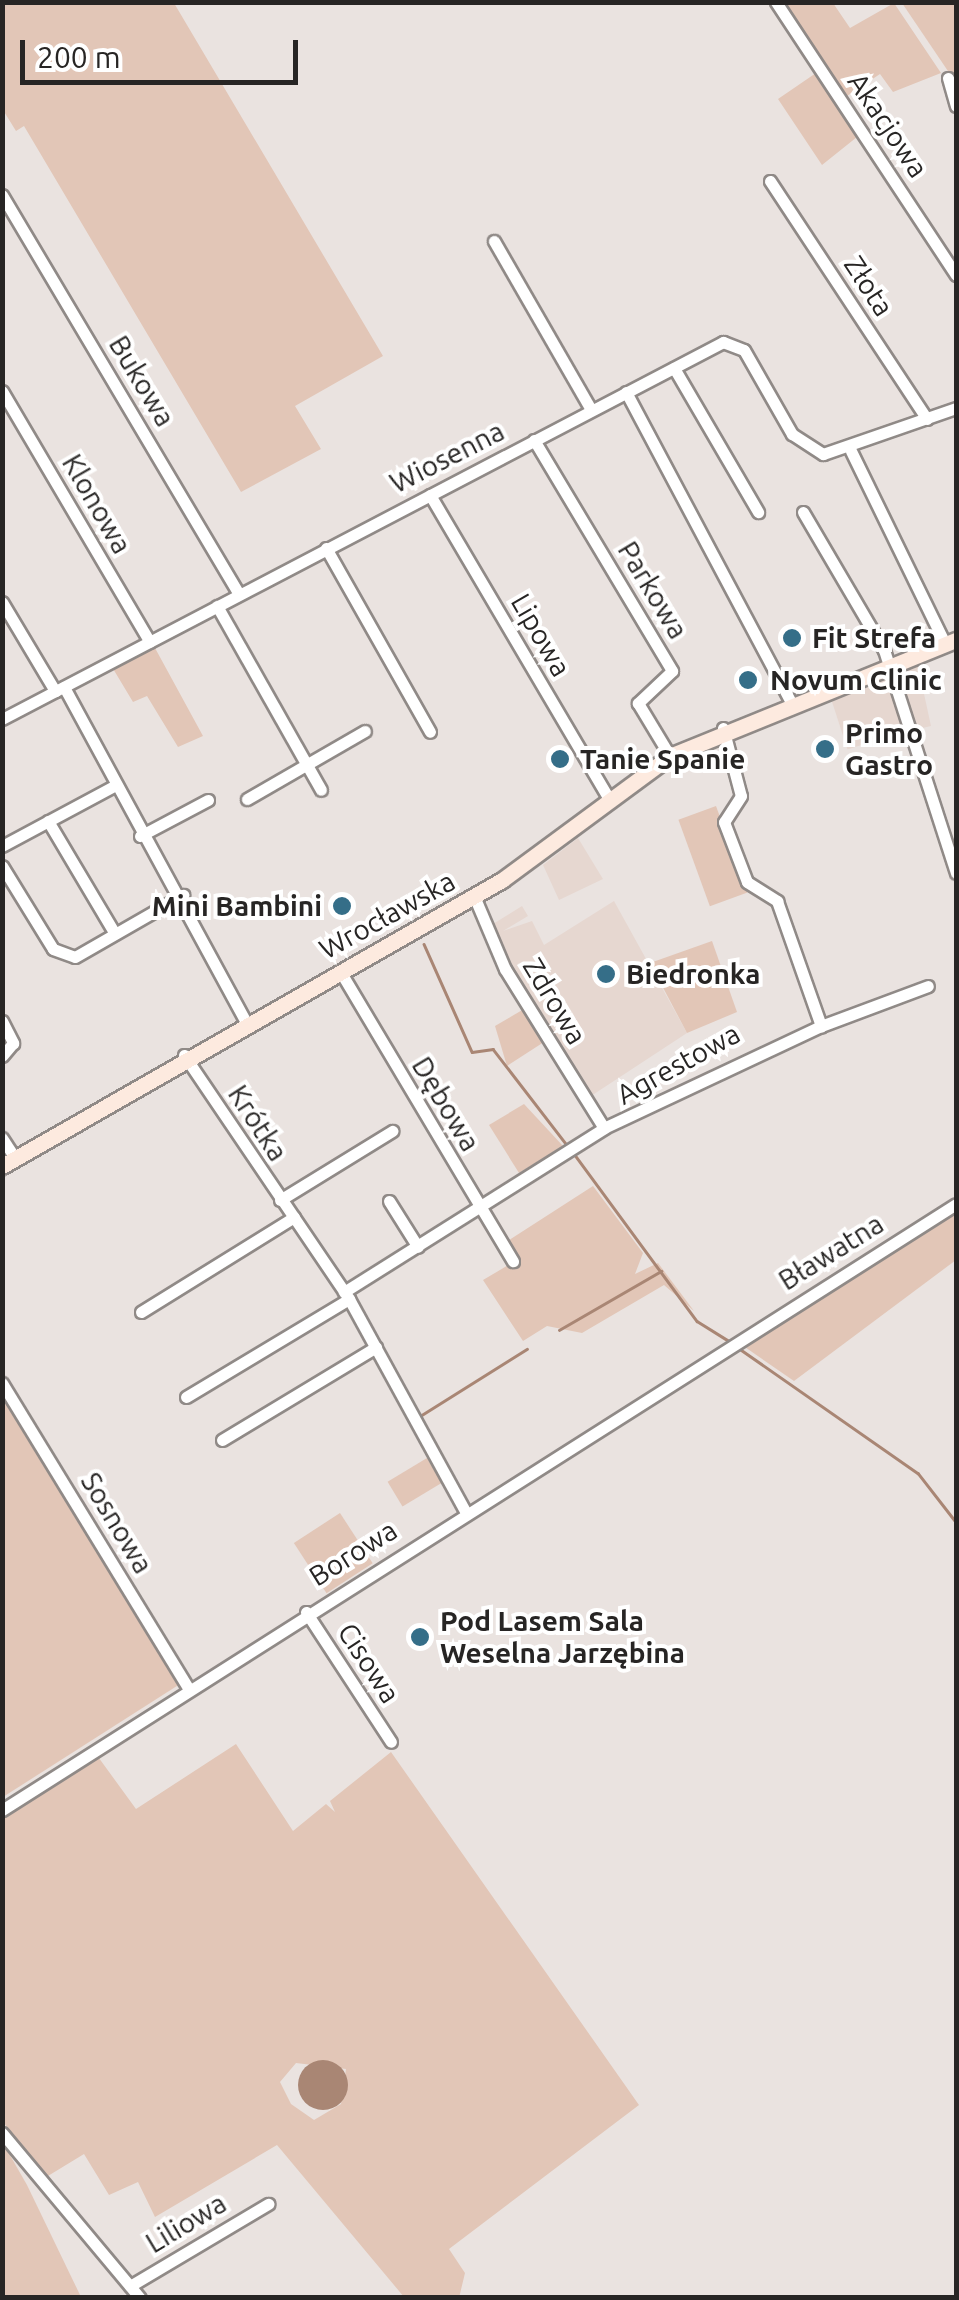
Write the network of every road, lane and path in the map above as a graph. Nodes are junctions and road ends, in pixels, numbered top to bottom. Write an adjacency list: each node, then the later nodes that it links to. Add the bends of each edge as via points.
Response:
1 (776, 2): 7 (street, Akacjowa)
2 (956, 91): 3 (street, via 948,78)
3 (956, 106)
4 (770, 180): 13 (street, Złota)
5 (2, 195): 20 (street, Bukowa)
6 (494, 241): 12 (street)
7 (956, 275)
8 (674, 368): 10 (street, Wiosenna); 15 (street, Wiosenna, via 735,342 802,445); 17 (street)
9 (2, 391): 23 (street, Klonowa)
10 (626, 392): 12 (street, Wiosenna); 27 (street)
11 (956, 408): 13 (street)
12 (591, 410): 14 (street, Wiosenna)
13 (928, 419): 15 (street)
14 (534, 440): 16 (street, Wiosenna); 32 (street, Parkowa, via 672,671 638,703)
15 (850, 451): 24 (street)
16 (430, 495): 19 (street, Wiosenna); 38 (street, Lipowa)
17 (758, 512)
18 (803, 512): 25 (street)
19 (326, 548): 20 (street, Wiosenna); 31 (street)
20 (238, 593): 22 (street, Wiosenna)
21 (2, 602): 26 (street)
22 (217, 606): 23 (street, Wiosenna); 33 (street)
23 (150, 642): 26 (street, Wiosenna)
24 (951, 642): 25 (street, Wrocławska)
25 (889, 666): 27 (street, Wrocławska); 43 (street)
26 (60, 689): 28 (street, Wiosenna); 34 (street)
27 (790, 700): 29 (street, Wrocławska)
28 (2, 719)
29 (723, 728): 32 (street, Wrocławska); 51 (street, via 741,796 722,816 747,882 777,901)
30 (365, 731): 33 (street)
31 (430, 732)
32 (670, 756): 38 (street, Wrocławska)
33 (306, 764): 35 (street); 36 (street)
34 (114, 786): 39 (street); 40 (street)
35 (321, 790)
36 (248, 799)
37 (208, 800): 40 (street)
38 (610, 801): 45 (street, Wrocławska)
39 (48, 821): 41 (street); 46 (street)
40 (140, 836): 44 (street)
41 (2, 846)
42 (2, 866): 46 (street, via 54,949 75,957)
43 (956, 873)
44 (183, 895): 46 (street); 50 (street)
45 (474, 896): 47 (street, Wrocławska); 54 (street, Zdrowa, via 505,969)
46 (115, 934)
47 (340, 970): 50 (street, Wrocławska); 61 (street, Dębowa)
48 (928, 986): 51 (street, Agrestowa)
49 (2, 1021): 53 (street, via 13,1043)
50 (245, 1021): 52 (street, Wrocławska)
51 (820, 1026): 54 (street, Agrestowa)
52 (184, 1054): 57 (street, Wrocławska); 58 (street, Krótka)
53 (2, 1056)
54 (604, 1128): 61 (street, Agrestowa)
55 (392, 1131): 58 (street)
56 (2, 1138): 57 (street)
57 (9, 1162)
58 (280, 1200): 62 (street, Krótka)
59 (389, 1201): 63 (street)
60 (956, 1204): 67 (street, Bławatna)
61 (481, 1210): 63 (street); 64 (street, Dębowa)
62 (294, 1217): 65 (street, Krótka); 66 (street)
63 (418, 1246): 65 (street)
64 (513, 1261)
65 (347, 1296): 68 (street, Krótka); 70 (street)
66 (140, 1312)
67 (732, 1343): 72 (street, Borowa)
68 (376, 1347): 71 (street); 72 (street, Krótka)
69 (2, 1383): 74 (street, Sosnowa)
70 (186, 1397)
71 (222, 1440)
72 (466, 1512): 73 (street, Borowa)
73 (306, 1612): 74 (street, Borowa); 75 (street, Cisowa)
74 (189, 1689): 76 (street, Borowa)
75 (391, 1742)
76 (2, 1810)
77 (2, 2133): 79 (street)
78 (268, 2204): 79 (street, Liliowa)
79 (130, 2286): 80 (street)
80 (140, 2298)

